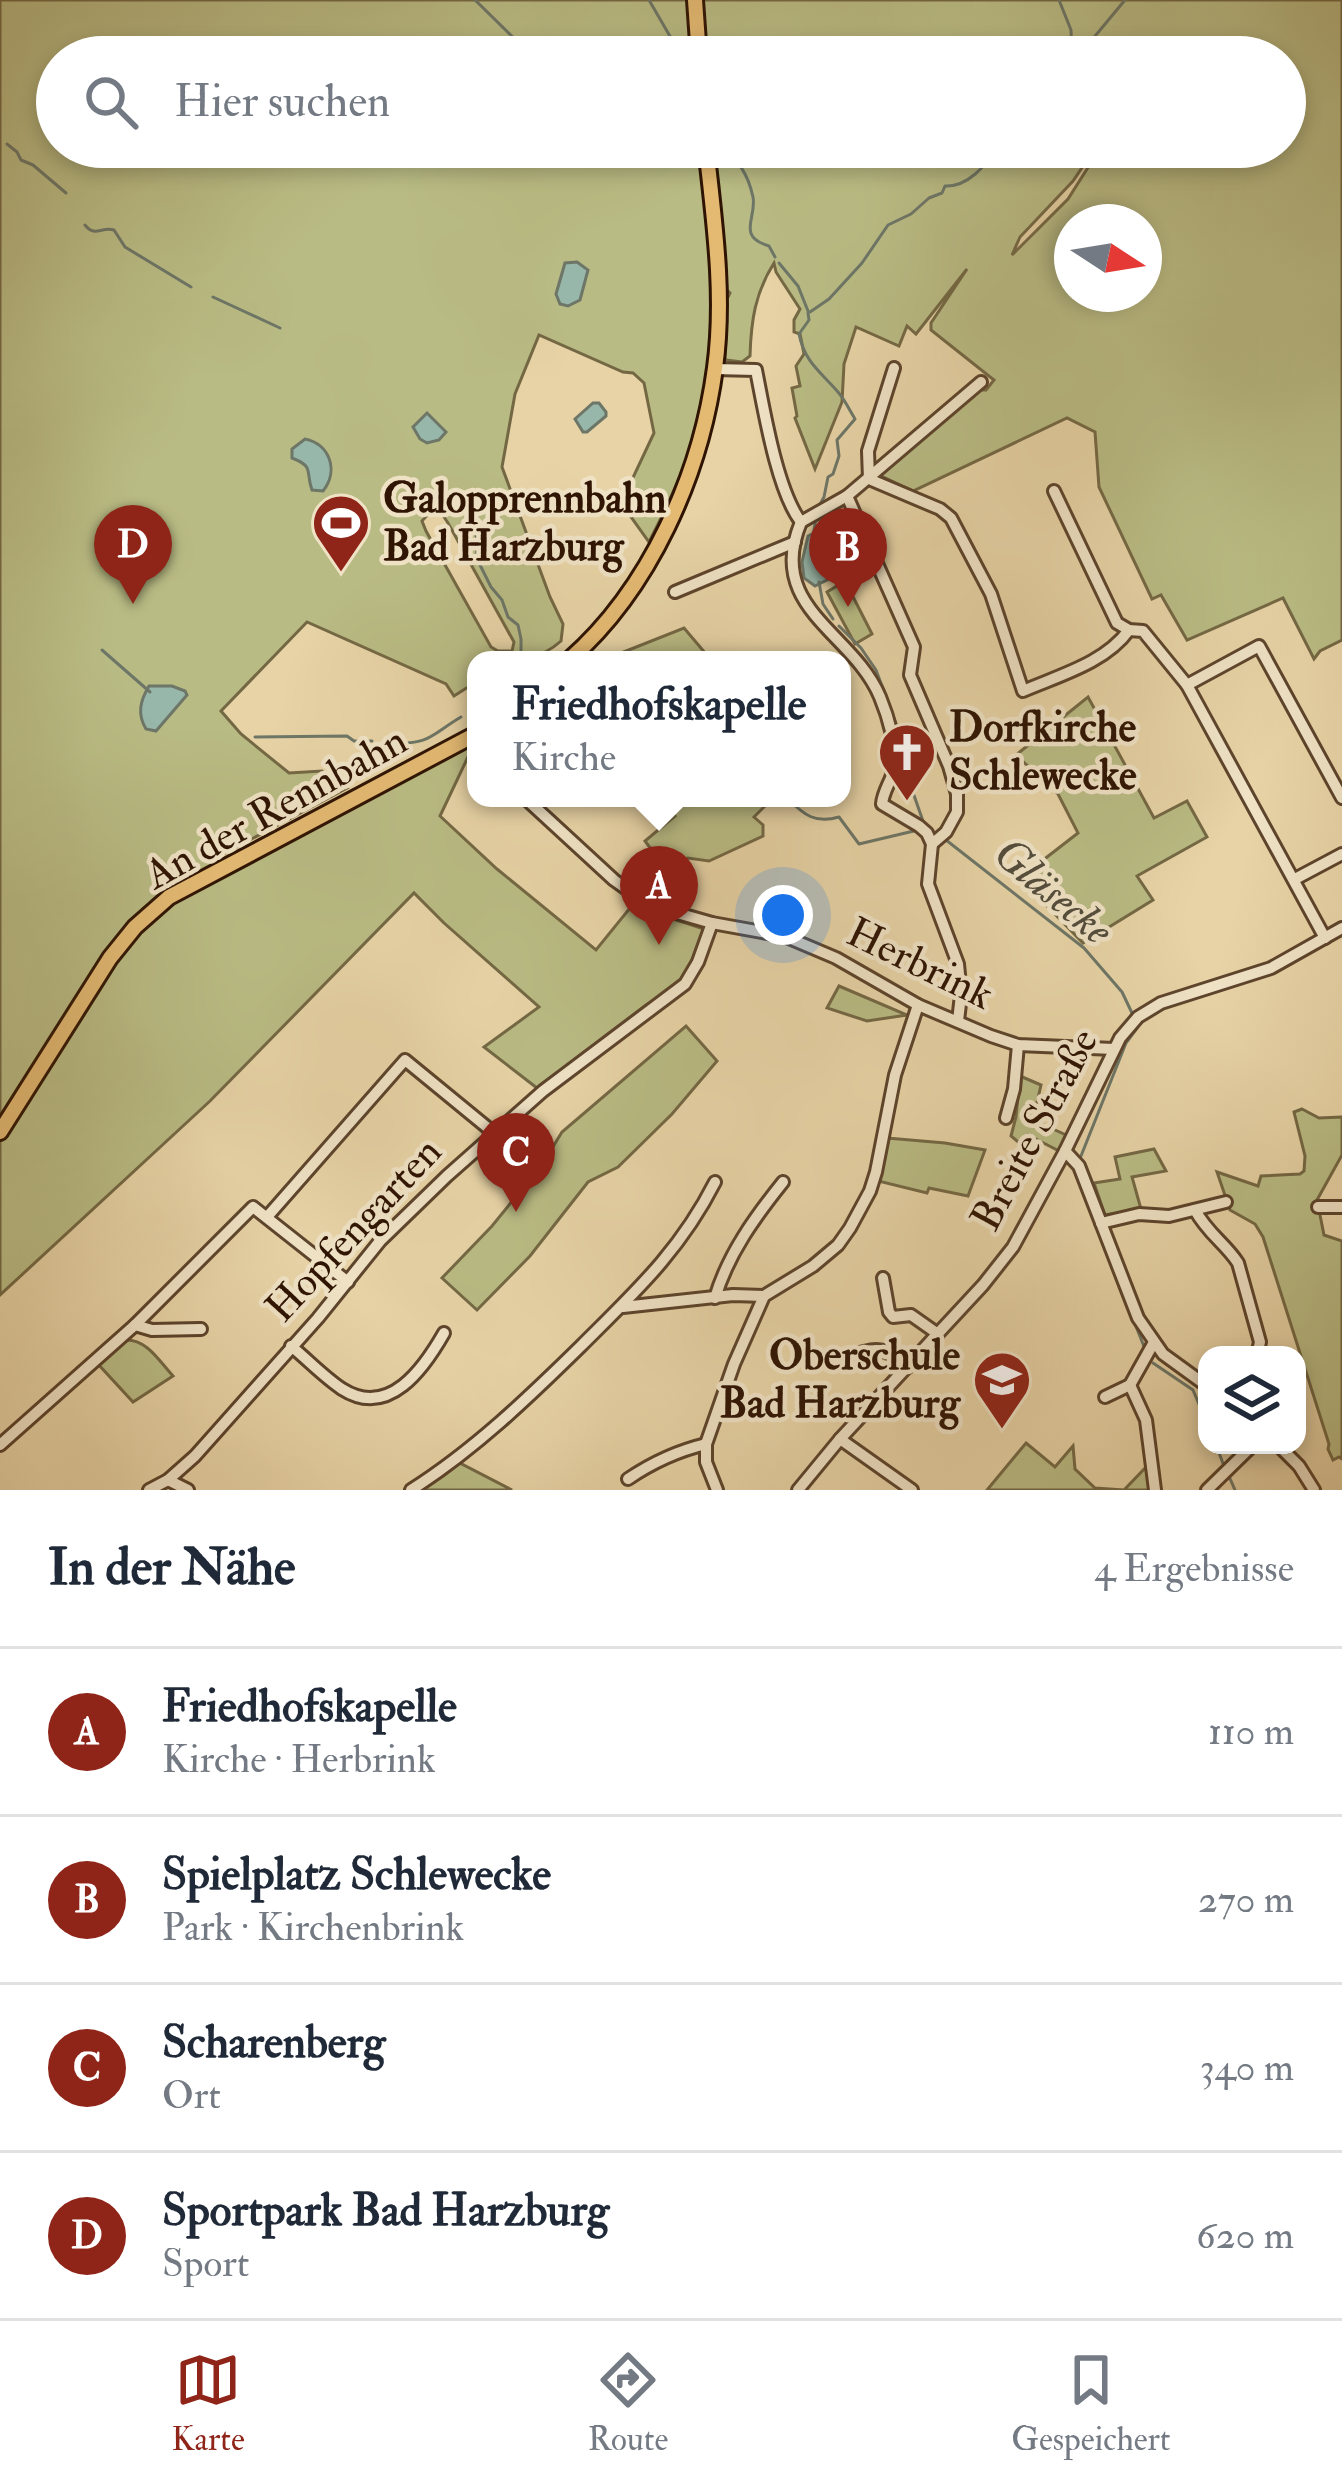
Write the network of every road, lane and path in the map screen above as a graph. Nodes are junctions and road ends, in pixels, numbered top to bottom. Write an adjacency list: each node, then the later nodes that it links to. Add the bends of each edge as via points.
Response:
1 (695, 0): 2 (main road)
2 (698, 36)
3 (708, 168): 5 (main road, via 718,284)
4 (894, 368): 7 (street, via 868,451)
5 (715, 369): 10 (street, via 755,370 794,512); 14 (main road, via 687,479 656,548)
6 (981, 382): 7 (street)
7 (869, 478): 9 (street); 13 (street, via 951,518 991,594 1023,691 1096,659)
8 (1054, 491): 13 (street, via 1106,604)
9 (847, 496): 10 (street); 21 (street, via 914,647 910,675 958,794 957,812)
10 (810, 517): 11 (street)
11 (795, 542): 12 (street); 15 (street, via 798,590)
12 (675, 592)
13 (1130, 630): 17 (street, via 1143,631)
14 (577, 651)
15 (845, 651)
16 (851, 657): 21 (street, via 880,698 895,754 882,804)
17 (1187, 685): 19 (street, via 1259,646); 23 (street)
18 (467, 739): 32 (main road, An der Rennbahn, via 169,896 110,958)
19 (1342, 798)
20 (535, 807): 24 (street, Herbrink, via 631,894)
21 (932, 835): 28 (street, via 928,884 958,964)
22 (1342, 854): 23 (street)
23 (1295, 879): 26 (street)
24 (712, 923): 27 (street, Herbrink, via 784,936); 33 (street, Hopfengarten, via 677,992)
25 (1342, 928): 26 (street, Breite Straße)
26 (1325, 938): 30 (street, Breite Straße, via 1263,971 1154,1006)
27 (918, 1005): 28 (street, Herbrink); 45 (street, via 870,1191 838,1245)
28 (958, 1022): 29 (street, Herbrink)
29 (1018, 1045): 30 (street, Herbrink); 31 (street)
30 (1114, 1049): 34 (street, Breite Straße)
31 (1006, 1118)
32 (0, 1132)
33 (494, 1133): 41 (street, via 405,1060); 44 (street, Hopfengarten)
34 (1066, 1151): 42 (street); 51 (street, Breite Straße, via 1013,1247)
35 (715, 1182): 47 (street, via 668,1256)
36 (783, 1182): 46 (street, via 752,1222)
37 (1226, 1202): 40 (street)
38 (1318, 1207): 39 (street)
39 (1342, 1208)
40 (1195, 1210): 42 (street); 54 (street, via 1238,1263)
41 (267, 1216): 44 (street); 48 (street, via 254,1208)
42 (1101, 1223): 52 (street)
43 (883, 1277): 51 (street, via 893,1317 911,1315)
44 (348, 1282): 53 (street, Hopfengarten)
45 (764, 1296): 46 (street); 61 (street)
46 (716, 1298): 47 (street)
47 (620, 1308): 69 (street, via 485,1436)
48 (134, 1325): 49 (street); 62 (street)
49 (201, 1329)
50 (444, 1333): 53 (street, via 403,1388 381,1396 343,1389)
51 (938, 1334): 56 (street, Breite Straße)
52 (1154, 1344): 57 (street); 58 (street)
53 (291, 1346): 65 (street, Hopfengarten)
54 (1259, 1346)
55 (838, 1361): 56 (street, via 883,1349)
56 (908, 1367): 60 (street, Breite Straße)
57 (1198, 1380)
58 (1130, 1385): 59 (street); 73 (street, via 1146,1420)
59 (1105, 1397)
60 (840, 1439): 71 (street, Breite Straße); 72 (street)
61 (706, 1444): 66 (street); 70 (street)
62 (0, 1445)
63 (1244, 1454): 74 (street)
64 (1287, 1454): 75 (street)
65 (168, 1480): 67 (street, Hopfengarten); 68 (street)
66 (628, 1480)
67 (149, 1490)
68 (188, 1490)
69 (411, 1490)
70 (717, 1490)
71 (798, 1490)
72 (912, 1490)
73 (1155, 1490)
74 (1207, 1490)
75 (1314, 1490)

